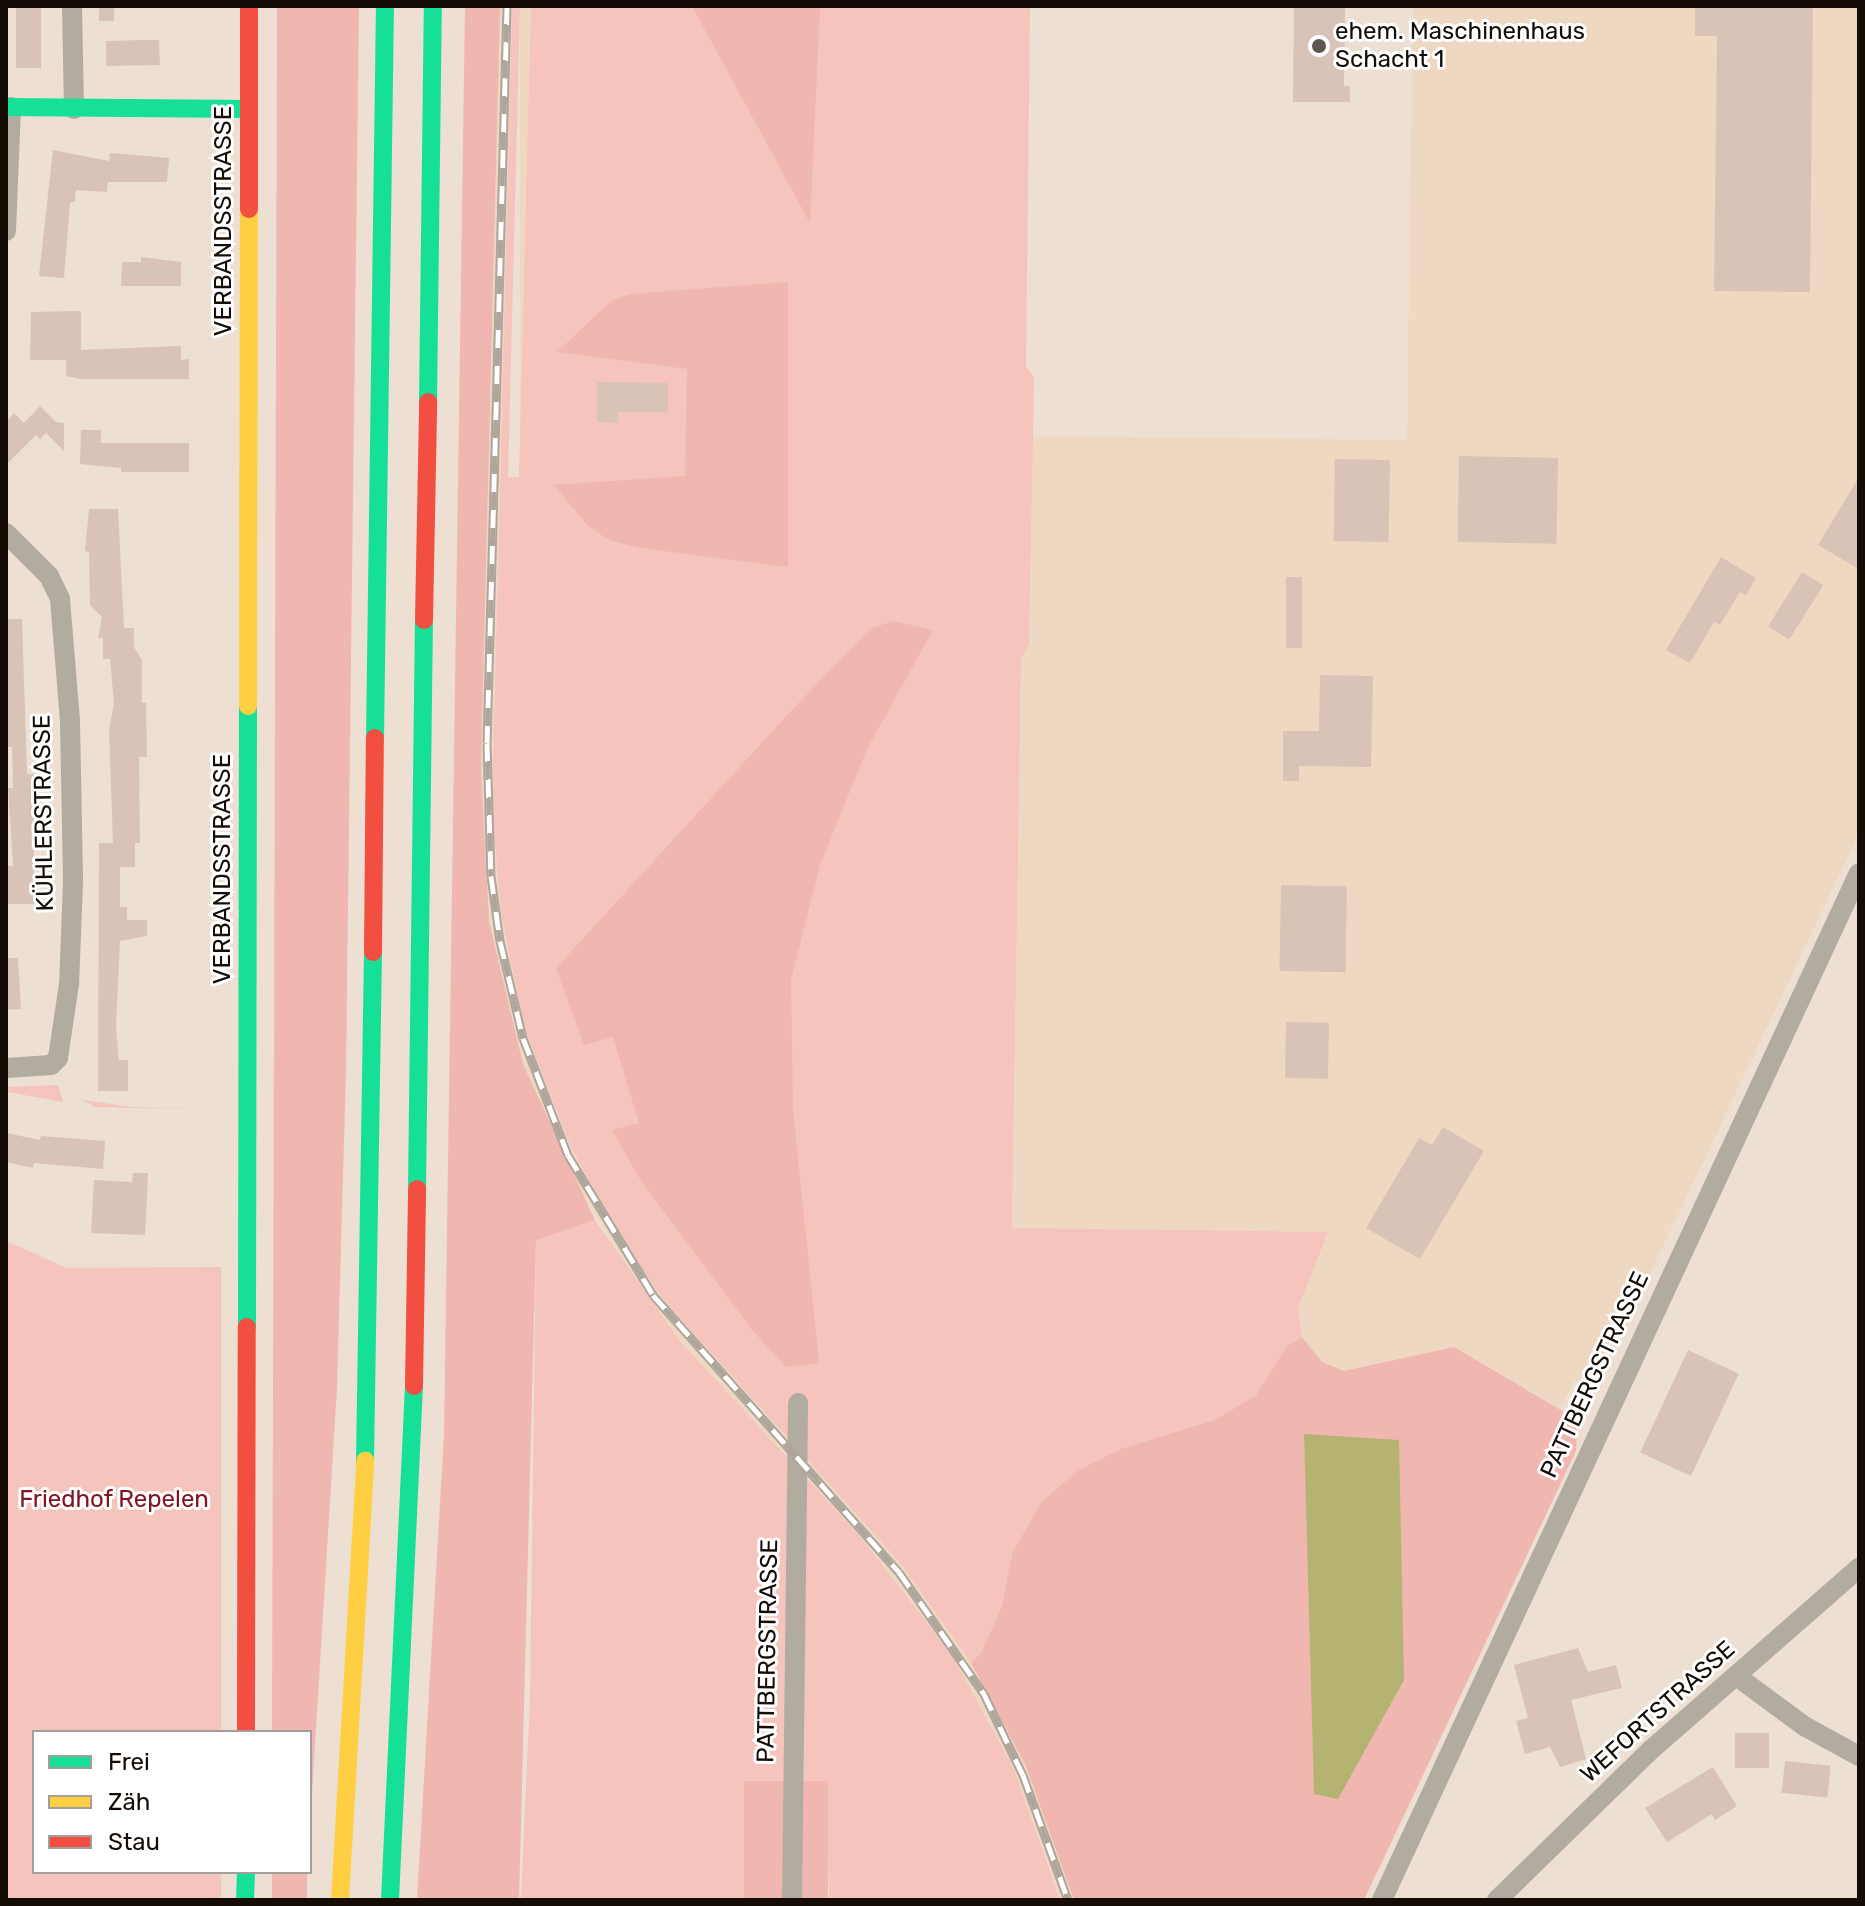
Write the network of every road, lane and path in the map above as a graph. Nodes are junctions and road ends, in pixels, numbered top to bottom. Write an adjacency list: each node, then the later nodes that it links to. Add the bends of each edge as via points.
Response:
1 (72, 6): 6 (street)
2 (249, 6): 7 (main road, VERBANDSSTRASSE)
3 (385, 6): 19 (main road, via 366,1449)
4 (433, 6): 20 (main road, via 414,1404)
5 (9, 107): 6 (main road); 8 (street)
6 (74, 109): 7 (main road)
7 (249, 109): 15 (main road, VERBANDSSTRASSE)
8 (6, 231)
9 (6, 533): 11 (street, KÜHLERSTRASSE, via 49,576 60,599 70,721 73,882 69,984 58,1058 51,1065)
10 (1859, 873): 22 (street, PATTBERGSTRASSE)
11 (6, 1068)
12 (798, 1403): 21 (street, PATTBERGSTRASSE)
13 (1859, 1568): 14 (street, WEFORTSTRASSE, via 1761,1652)
14 (1739, 1678): 16 (street, via 1804,1726); 23 (street, WEFORTSTRASSE, via 1652,1749)
15 (246, 1730)
16 (1859, 1756)
17 (246, 1874): 18 (main road)
18 (245, 1900)
19 (340, 1900)
20 (390, 1900)
21 (792, 1900)
22 (1382, 1900)
23 (1497, 1900)

